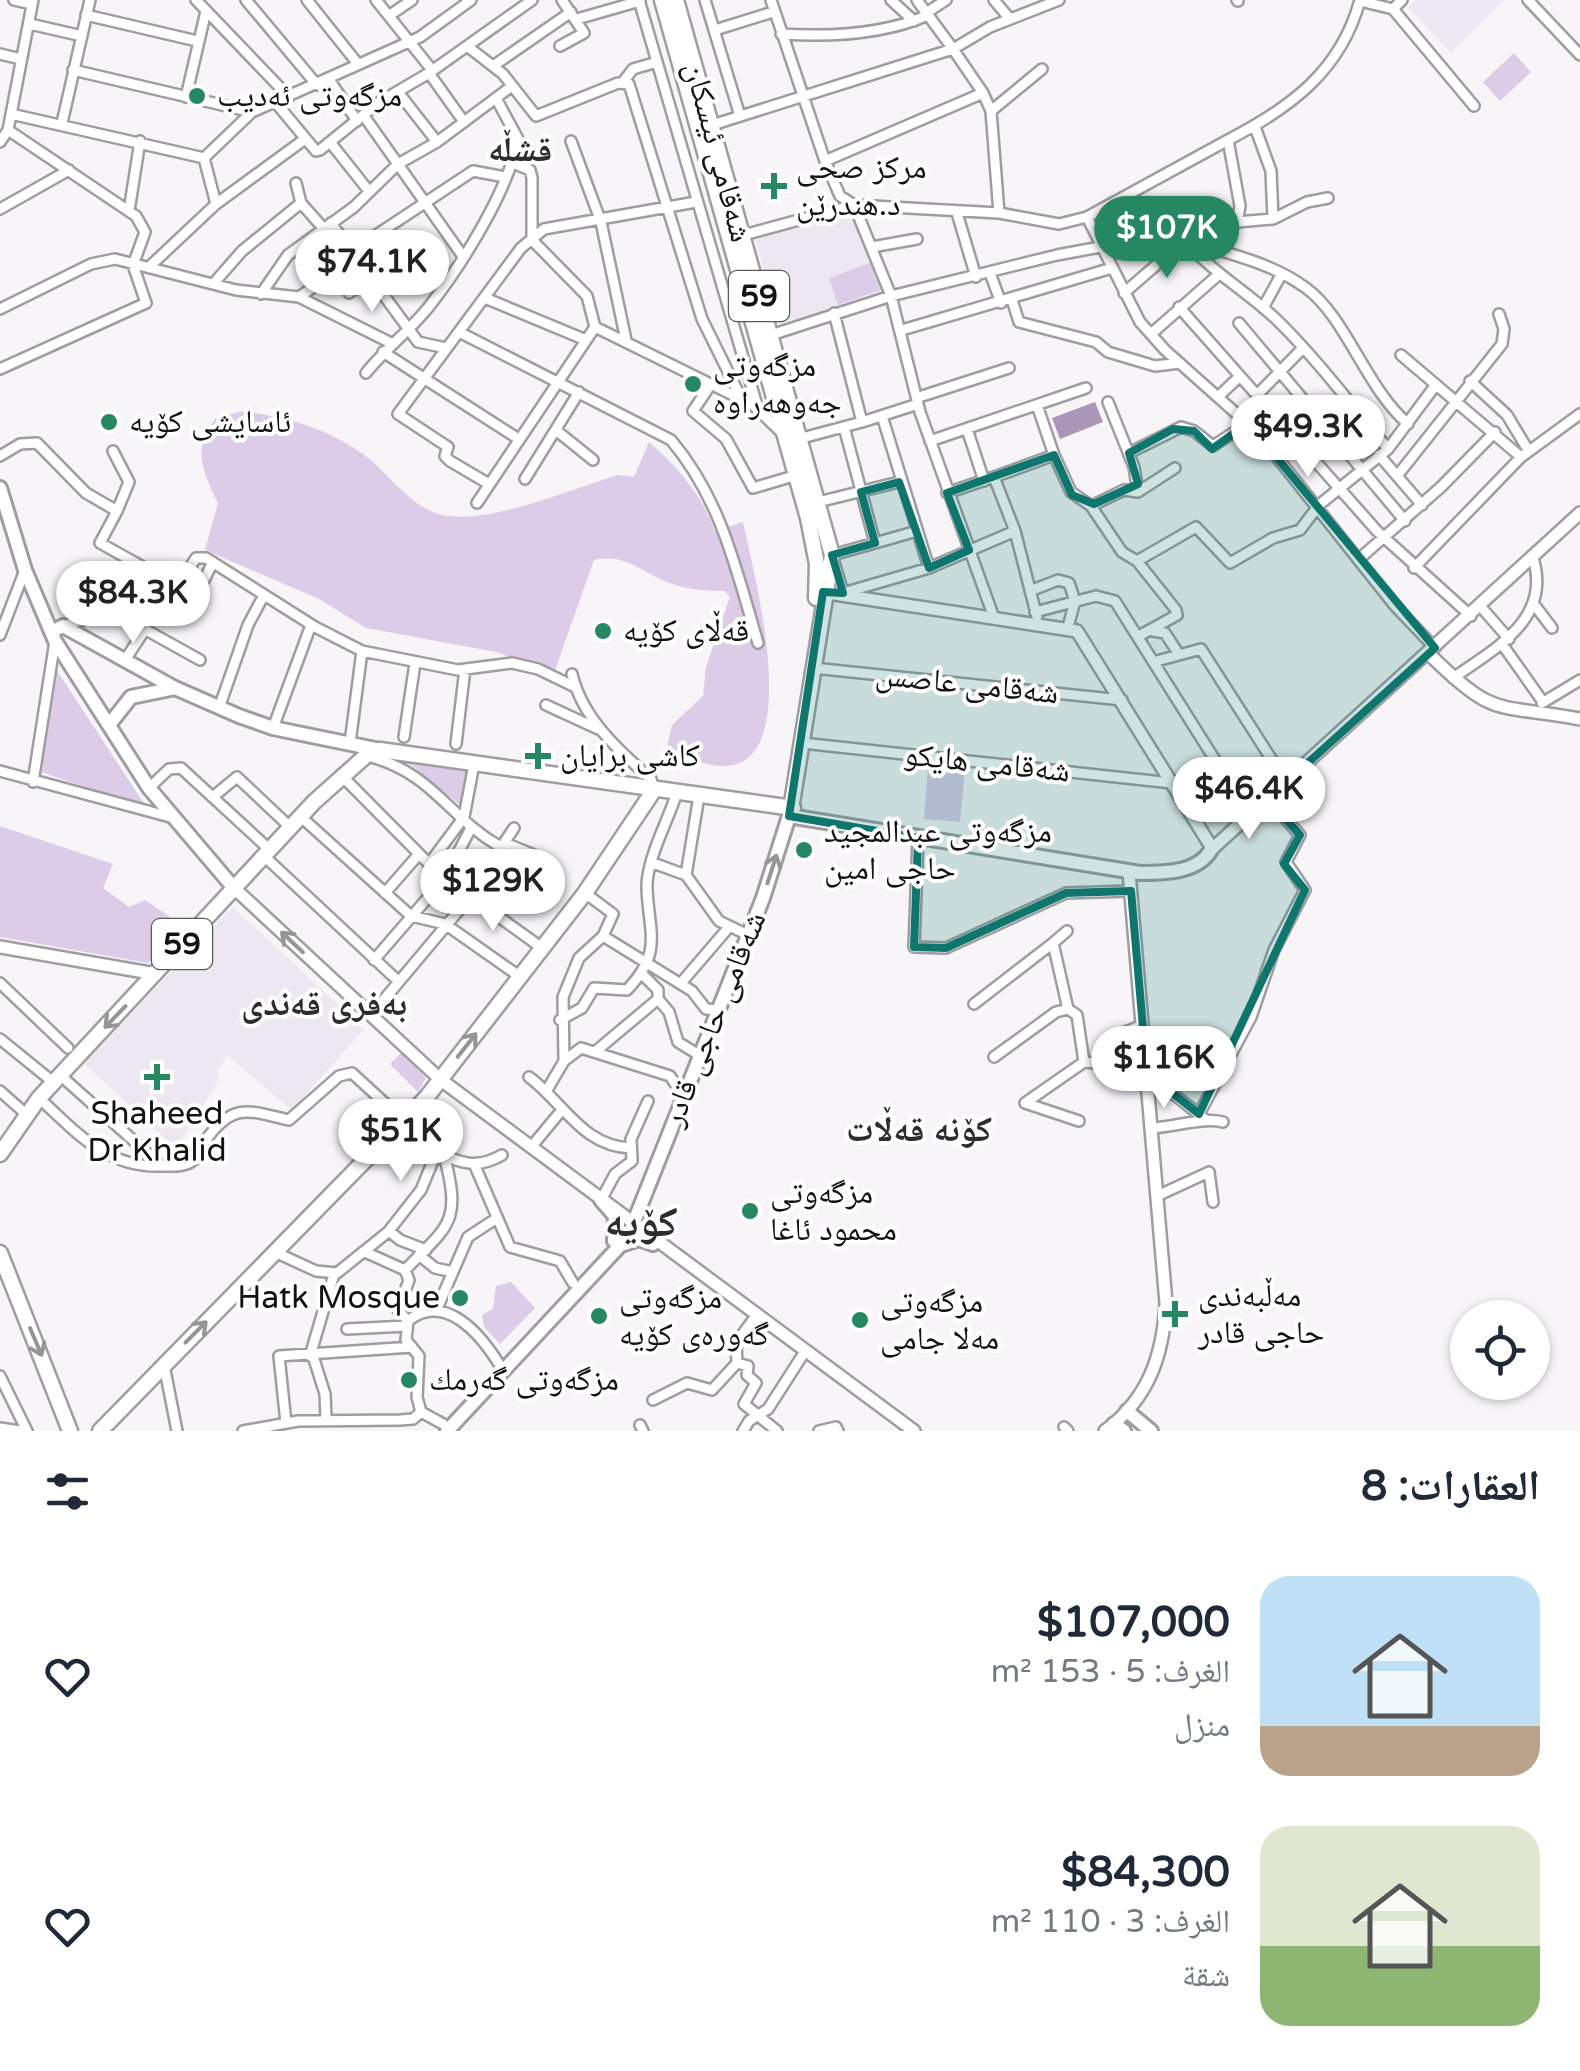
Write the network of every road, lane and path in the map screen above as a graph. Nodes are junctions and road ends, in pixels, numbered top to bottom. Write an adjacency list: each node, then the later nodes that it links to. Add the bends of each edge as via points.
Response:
1 (14, 0): 23 (street)
2 (90, 0): 29 (street)
3 (196, 0): 26 (street)
4 (246, 0): 54 (street)
5 (307, 0): 47 (street)
6 (376, 0): 30 (street)
7 (412, 0): 30 (street)
8 (471, 0): 38 (street)
9 (532, 0): 40 (street)
10 (562, 0): 31 (street)
11 (662, 0): 82 (main road, شەقامی ئیسکان / 59)
12 (676, 0): 71 (main road, شەقامی ئیسکان / 59)
13 (705, 0): 35 (street)
14 (770, 0): 27 (street)
15 (891, 0): 33 (street)
16 (917, 0): 28 (street)
17 (946, 0): 28 (street)
18 (994, 0): 32 (street)
19 (1059, 0): 32 (street)
20 (1360, 0): 25 (street); 72 (street, via 1321,76)
21 (1402, 0): 25 (street)
22 (639, 1): 31 (street); 46 (street)
23 (32, 2): 34 (street)
24 (1535, 2): 44 (street)
25 (1393, 9): 63 (street)
26 (206, 11): 39 (street); 59 (street)
27 (774, 12): 35 (street); 36 (street)
28 (927, 14): 33 (street); 42 (street)
29 (86, 15): 37 (street); 39 (street)
30 (390, 15): 38 (street)
31 (574, 16): 41 (street, via 584,34); 48 (street)
32 (1010, 18): 42 (street)
33 (914, 21): 36 (street, via 860,32)
34 (30, 24): 37 (street); 45 (street)
35 (714, 30): 67 (street)
36 (780, 34): 60 (street)
37 (82, 36): 50 (street)
38 (413, 40): 47 (street); 51 (street)
39 (197, 41): 58 (street)
40 (467, 46): 48 (street); 51 (street)
41 (560, 46)
42 (953, 49): 57 (street); 60 (street)
43 (0, 54): 45 (street)
44 (1580, 55)
45 (21, 59): 66 (street)
46 (656, 62): 53 (street, via 633,69); 92 (street)
47 (358, 64): 52 (street)
48 (493, 66): 55 (street)
49 (1042, 69): 65 (street)
50 (73, 70): 58 (street); 69 (street)
51 (431, 72): 56 (street); 70 (street)
52 (328, 78): 54 (street); 68 (street)
53 (622, 82): 55 (street, via 536,116); 96 (street, via 629,84)
54 (317, 85): 59 (street)
55 (512, 86): 61 (street)
56 (398, 92): 68 (street); 80 (street)
57 (983, 93): 65 (street); 83 (street)
58 (186, 97): 64 (street)
59 (289, 98): 62 (street)
60 (802, 98): 67 (street); 83 (street)
61 (498, 100): 70 (street); 84 (street, via 518,138)
62 (276, 103): 64 (street); 74 (street)
63 (1474, 106)
64 (252, 112): 81 (street)
65 (992, 112): 100 (street)
66 (11, 114): 69 (street); 73 (street)
67 (740, 116): 71 (street)
68 (360, 118): 79 (street); 85 (street)
69 (62, 122): 78 (street)
70 (464, 122): 80 (street)
71 (709, 126): 82 (main road, شەقامی ئیسکان / 59)
72 (1254, 126): 75 (street); 102 (street, via 1271,171)
73 (8, 130): 77 (street); 86 (street)
74 (305, 139): 79 (street, via 316,151); 94 (street)
75 (1228, 140): 101 (street); 104 (street)
76 (570, 141): 103 (street)
77 (0, 142)
78 (140, 142): 81 (street); 98 (street)
79 (330, 142): 89 (street)
80 (438, 142): 85 (street)
81 (204, 158): 94 (street)
82 (712, 161): 106 (main road, شەقامی ئیسکان / 59); 164 (main road, شەقامی ئیسکان / 59)
83 (825, 161): 95 (street, via 840,196)
84 (513, 163): 87 (street); 109 (street, via 530,170 532,178)
85 (398, 164): 89 (street); 91 (street)
86 (70, 170): 97 (street); 98 (street)
87 (505, 177): 91 (street, via 474,171); 114 (street)
88 (296, 183): 93 (street)
89 (368, 190): 105 (street)
90 (1328, 198): 102 (street)
91 (425, 202): 113 (street); 114 (street)
92 (696, 202): 96 (street); 170 (street)
93 (301, 203): 105 (street); 123 (street)
94 (216, 204): 116 (street)
95 (854, 204): 99 (street); 106 (street); 112 (street)
96 (668, 206): 103 (street); 170 (street, via 702,320)
97 (0, 208)
98 (129, 211): 115 (street, via 145,232)
99 (957, 213): 100 (street); 121 (street)
100 (999, 214): 101 (street, via 1049,225)
101 (1087, 216): 111 (street)
102 (1273, 219): 104 (street)
103 (601, 222): 109 (street, via 544,229); 145 (street)
104 (1237, 222): 107 (street)
105 (327, 226): 113 (street); 126 (street, via 288,256)
106 (740, 236): 143 (main road, شەقامی ئیسکان / 59)
107 (1182, 236): 111 (street); 119 (street); 120 (street); 125 (street)
108 (917, 239): 112 (street)
109 (532, 240): 129 (street); 138 (street, via 587,296)
110 (421, 242): 122 (street)
111 (1102, 245): 117 (street); 118 (street)
112 (872, 248): 127 (street)
113 (355, 254): 122 (street); 128 (street)
114 (462, 254): 139 (street, via 433,302)
115 (133, 264): 116 (street); 134 (street, via 114,258 91,264); 154 (street, via 144,308)
116 (148, 267): 123 (street)
117 (1112, 268): 125 (street); 130 (street)
118 (990, 273): 121 (street); 131 (street)
119 (1281, 275): 133 (street); 176 (street, via 1321,302 1379,393)
120 (1217, 276): 132 (street); 133 (street)
121 (976, 277): 127 (street)
122 (371, 278): 124 (street); 139 (street)
123 (214, 283): 126 (street)
124 (350, 293)
125 (1124, 293): 142 (street)
126 (261, 294): 128 (street)
127 (891, 296): 135 (street); 140 (street)
128 (299, 297): 146 (street)
129 (485, 298): 141 (street); 144 (street)
130 (1012, 300): 131 (street); 151 (street, via 1020,322 1155,366)
131 (1000, 303): 140 (street)
132 (1179, 307): 142 (street); 156 (street)
133 (1262, 308): 148 (street)
134 (0, 309)
135 (834, 313): 143 (street); 174 (street)
136 (1499, 314): 158 (street, via 1502,344)
137 (1239, 322): 153 (street)
138 (595, 327): 144 (street); 145 (street)
139 (407, 328): 146 (street); 147 (street, via 424,346)
140 (902, 330): 167 (street)
141 (459, 332): 147 (street); 159 (street)
142 (1151, 334): 151 (street)
143 (771, 335): 182 (main road, شەقامی ئیسکان / 59)
144 (586, 340): 159 (street)
145 (626, 340): 161 (street)
146 (391, 343): 149 (street)
147 (446, 348): 157 (street)
148 (1302, 349): 153 (street); 186 (street)
149 (383, 352): 155 (street); 157 (street)
150 (1401, 355): 160 (street)
151 (1180, 363): 166 (street)
152 (1010, 368): 167 (street)
153 (1280, 368): 165 (street); 193 (street)
154 (0, 369)
155 (366, 373)
156 (1240, 376): 165 (street); 166 (street)
157 (425, 377): 181 (street); 200 (street, via 398,414 448,447 450,461)
158 (1470, 381): 168 (street); 188 (street, via 1507,416)
159 (557, 382): 163 (street); 181 (street)
160 (1435, 386): 168 (street); 176 (street)
161 (709, 387): 170 (street); 195 (street, via 693,411 726,438 753,488)
162 (1086, 388): 171 (street)
163 (579, 392): 179 (street); 247 (street, via 671,440 694,467 722,522)
164 (774, 394): 170 (street); 182 (main road, شەقامی ئیسکان / 59)
165 (1258, 394): 184 (street)
166 (1219, 396): 175 (street)
167 (919, 400): 173 (street); 183 (street)
168 (1455, 401): 180 (street); 196 (street)
169 (1108, 402): 187 (street)
170 (751, 404): 182 (street)
171 (1037, 405): 178 (street); 189 (street)
172 (1580, 414): 188 (street)
173 (882, 416): 174 (street); 199 (street)
174 (862, 422): 177 (street)
175 (1248, 424): 187 (street, via 1213,446 1181,427); 191 (street)
176 (1408, 424): 186 (street)
177 (844, 427): 182 (street); 203 (street)
178 (967, 429): 183 (street); 198 (street)
179 (557, 431): 192 (street); 197 (street)
180 (1495, 432): 188 (street); 209 (street)
181 (517, 438): 200 (street)
182 (794, 438): 195 (main road, شەقامی ئیسکان / 59); 206 (main road, شەقامی ئیسکان / 59)
183 (930, 441): 205 (street)
184 (1302, 442): 191 (street); 201 (street)
185 (113, 452): 211 (street, via 129,475)
186 (1383, 452): 193 (street); 196 (street)
187 (1129, 453): 204 (street)
188 (1525, 453): 225 (street)
189 (1054, 455): 198 (street); 210 (street, via 1070,492)
190 (0, 456): 211 (street, via 37,443 86,494)
191 (1280, 459): 208 (street)
192 (594, 460)
193 (1361, 467): 201 (street); 213 (street)
194 (1175, 468): 204 (street)
195 (797, 475): 219 (main road, شەقامی ئیسکان / 59)
196 (1396, 476): 209 (street)
197 (525, 478)
198 (989, 479): 205 (street); 214 (street)
199 (899, 482): 203 (street); 215 (street)
200 (489, 484): 207 (street)
201 (1340, 487): 208 (street); 216 (street)
202 (0, 488): 226 (main road)
203 (861, 492): 206 (street); 217 (street)
204 (1138, 492): 210 (street, via 1124,490)
205 (948, 494): 218 (street)
206 (818, 502): 219 (main road, شەقامی ئیسکان / 59)
207 (477, 503)
208 (1318, 505): 221 (street); 222 (street, via 1300,530 1230,563 1196,527)
209 (1422, 505): 213 (street)
210 (1091, 506): 222 (street, via 1122,552)
211 (116, 511): 223 (street, via 100,543 168,582 183,581 196,558)
212 (1580, 513): 220 (street)
213 (1405, 521): 216 (street)
214 (1015, 530): 218 (street); 227 (street)
215 (916, 531): 217 (street); 224 (street)
216 (1384, 538): 221 (street); 225 (street)
217 (875, 543): 219 (street)
218 (969, 550): 224 (street); 235 (street)
219 (824, 557): 228 (main road, شەقامی ئیسکان / 59); 229 (street)
220 (1533, 558): 232 (street); 234 (street)
221 (1359, 559): 249 (street)
222 (1137, 560): 243 (street, via 1177,614)
223 (213, 562): 230 (street); 233 (street)
224 (929, 568): 229 (street)
225 (1414, 568): 236 (street)
226 (25, 570): 241 (street); 244 (main road)
227 (1030, 590): 231 (street, via 1064,580); 237 (street)
228 (820, 592): 229 (street); 255 (main road, 59); 288 (main road, 59)
229 (843, 593): 235 (street)
230 (264, 595): 238 (street); 265 (street)
231 (1075, 601): 237 (street); 239 (street); 245 (street, via 1115,601)
232 (1533, 604): 240 (street); 246 (street, via 1524,626)
233 (191, 606)
234 (1481, 607): 236 (street); 246 (street)
235 (993, 615): 237 (street)
236 (1471, 616): 249 (street)
237 (1037, 617): 239 (street)
238 (311, 625): 248 (street); 269 (street)
239 (1068, 627): 262 (street, via 1084,637)
240 (1552, 628)
241 (1, 631)
242 (144, 631): 244 (street, via 112,611); 251 (street); 252 (street)
243 (1153, 631): 245 (street); 250 (street, via 1165,633)
244 (56, 633): 251 (main road); 268 (main road); 279 (street)
245 (1138, 636): 253 (street)
246 (1506, 641): 258 (street); 263 (street)
247 (758, 642)
248 (362, 651): 254 (street); 272 (street)
249 (1432, 651): 258 (street); 281 (street)
250 (1178, 653): 253 (street); 281 (street, via 1201,649)
251 (125, 660): 260 (main road)
252 (200, 660)
253 (1152, 662): 289 (street)
254 (416, 664): 256 (street); 271 (street)
255 (813, 668): 262 (street, شه‌قامی عاصس); 273 (main road, 59)
256 (465, 669): 261 (street, via 512,663); 274 (street)
257 (572, 674): 261 (street)
258 (1453, 678): 266 (street, via 1474,697)
259 (1580, 680): 263 (street)
260 (175, 688): 265 (main road); 268 (main road, via 131,697)
261 (575, 688): 270 (street)
262 (1122, 700): 280 (street)
263 (1543, 702): 266 (street)
264 (546, 706): 270 (street)
265 (220, 708): 269 (main road)
266 (1527, 714): 267 (street)
267 (1580, 718)
268 (108, 725): 282 (main road)
269 (273, 728): 272 (main road)
270 (601, 730): 283 (street, via 651,779)
271 (404, 737)
272 (350, 743): 275 (main road)
273 (802, 743): 280 (street, شه‌قامی هایكو); 288 (main road, 59)
274 (456, 744)
275 (372, 753): 276 (main road); 278 (main road, 59); 290 (street, via 411,770)
276 (474, 764): 283 (main road); 290 (street)
277 (0, 772): 279 (street)
278 (341, 775): 292 (main road, 59); 299 (street)
279 (33, 782): 291 (street)
280 (1172, 782): 297 (street)
281 (1286, 782): 286 (street)
282 (150, 788): 284 (street, via 175,767); 291 (main road)
283 (654, 792): 285 (main road); 288 (main road); 308 (main road)
284 (214, 796): 292 (street, via 240,778); 298 (street)
285 (675, 798): 287 (main road); 301 (street)
286 (1268, 799): 289 (street); 352 (street, via 1300,835 1286,862 1305,890)
287 (698, 802): 288 (main road); 303 (street)
288 (789, 810): 295 (main road); 304 (main road); 314 (main road, شەقامی حاجی قادر, one-way to 288)
289 (1250, 814): 297 (street)
290 (464, 816): 294 (street); 302 (street)
291 (174, 818): 306 (main road)
292 (295, 822): 298 (main road, 59); 307 (street)
293 (514, 828): 296 (street)
294 (470, 830): 296 (street); 305 (street)
295 (918, 837): 304 (main road); 304 (street, via 914,947 946,948 1066,893)
296 (502, 845): 300 (street); 309 (street)
297 (1212, 849): 304 (main road)
298 (267, 853): 306 (main road, 59); 319 (street)
299 (419, 854): 302 (street); 307 (street)
300 (546, 860)
301 (653, 862): 303 (street); 320 (street)
302 (429, 864): 305 (street)
303 (686, 874): 312 (street)
304 (1131, 875): 333 (street)
305 (444, 879): 310 (street)
306 (234, 887): 321 (main road, 59); 331 (street, one-way to 306)
307 (385, 892): 310 (street)
308 (585, 893): 315 (street, via 613,914); 318 (main road)
309 (470, 896): 311 (street); 318 (street)
310 (411, 916): 311 (street); 319 (street)
311 (445, 924): 323 (street); 324 (street)
312 (729, 927): 314 (street); 326 (street)
313 (1067, 932): 316 (street)
314 (748, 935): 330 (main road, شەقامی حاجی قادر)
315 (603, 936): 320 (street); 332 (street, via 580,958 562,997)
316 (1053, 943): 328 (street); 329 (street)
317 (0, 947): 321 (street)
318 (542, 948): 323 (main road)
319 (374, 960): 324 (street)
320 (648, 963): 322 (street); 326 (street)
321 (156, 974): 343 (main road, 59, one-way to 343)
322 (642, 974): 327 (street); 332 (street, via 627,990 594,988 582,1008)
323 (520, 976): 344 (main road, one-way to 323)
324 (397, 980): 331 (street)
325 (0, 983): 335 (street)
326 (681, 983): 330 (street, via 706,1009)
327 (658, 999): 336 (street); 337 (street, via 678,1042)
328 (974, 1004)
329 (1068, 1009): 338 (street); 340 (street, via 1077,1015)
330 (720, 1010): 337 (main road, شەقامی حاجی قادر)
331 (370, 1015): 344 (street)
332 (560, 1020): 339 (street)
333 (1142, 1024): 340 (street, via 1120,1034 1096,1062); 341 (street)
334 (0, 1039): 343 (street)
335 (68, 1048)
336 (596, 1051): 339 (street, via 581,1048); 347 (street, via 670,1076)
337 (699, 1055): 347 (main road, شەقامی حاجی قادر)
338 (994, 1057)
339 (564, 1061): 345 (street)
340 (1084, 1062): 354 (street, via 1025,1103)
341 (1147, 1072): 352 (street); 356 (street)
342 (529, 1077): 345 (street)
343 (57, 1078): 348 (main road, 59); 363 (street)
344 (441, 1080): 353 (main road); 358 (street)
345 (546, 1090): 350 (street)
346 (0, 1091): 351 (street)
347 (682, 1094): 369 (main road, شەقامی حاجی قادر)
348 (38, 1098): 351 (main road, 59); 363 (street, via 104,1155)
349 (648, 1102): 359 (street)
350 (561, 1111): 358 (street); 359 (street, via 612,1146)
351 (26, 1114): 357 (main road, 59)
352 (1202, 1117): 355 (street); 356 (street, via 1186,1127)
353 (405, 1120): 360 (street); 363 (street, via 346,1073 294,1118 244,1110 218,1126 193,1161); 376 (main road)
354 (1079, 1121)
355 (1223, 1122)
356 (1151, 1128): 365 (street)
357 (6, 1129): 361 (main road, 59)
358 (532, 1146): 366 (street)
359 (630, 1148): 366 (street, via 628,1167 615,1174)
360 (440, 1153): 364 (street); 370 (street); 371 (street, via 454,1201)
361 (0, 1154)
362 (502, 1155): 364 (street)
363 (162, 1166)
364 (476, 1166): 368 (street)
365 (1157, 1196): 367 (street, via 1209,1172); 396 (street, via 1165,1330 1152,1378)
366 (601, 1200): 369 (street); 372 (main road, via 615,1216)
367 (1213, 1202)
368 (497, 1218): 374 (street, via 473,1231); 382 (street, via 510,1246 560,1261)
369 (633, 1220): 372 (main road, شەقامی حاجی قادر); 373 (street); 414 (street)
370 (389, 1230): 375 (street); 377 (street)
371 (440, 1240): 374 (street); 377 (street)
372 (616, 1243): 373 (main road); 382 (main road, شەقامی حاجی قادر); 403 (main road, شەقامی حاجی قادر)
373 (652, 1244): 384 (street)
374 (464, 1245): 380 (street)
375 (364, 1252): 379 (street); 381 (street)
376 (277, 1253): 381 (street); 392 (main road, one-way to 376)
377 (422, 1253): 379 (street); 380 (street, via 435,1268)
378 (1, 1264): 395 (main road, one-way to 395)
379 (405, 1270): 385 (street, via 398,1310)
380 (453, 1272): 383 (street)
381 (334, 1274): 388 (street)
382 (574, 1283): 391 (main road, شەقامی حاجی قادر)
383 (436, 1311): 385 (street); 391 (street, via 465,1322)
384 (753, 1320): 389 (street); 390 (street, via 737,1342)
385 (408, 1323): 386 (street); 387 (street)
386 (348, 1329)
387 (412, 1347): 388 (street); 397 (street, via 419,1356)
388 (312, 1356): 399 (street, via 326,1394); 400 (street, via 279,1356)
389 (802, 1356): 398 (street); 413 (street)
390 (736, 1363): 394 (street, via 711,1391 687,1384); 398 (street, via 748,1366 756,1384 744,1404)
391 (499, 1364): 403 (main road, شەقامی حاجی قادر)
392 (164, 1365): 402 (main road); 407 (street)
393 (0, 1376): 405 (street)
394 (652, 1400)
395 (62, 1404): 402 (main road, via 72,1422); 406 (main road)
396 (1127, 1410): 404 (street); 415 (main road)
397 (421, 1412): 399 (street, via 400,1420); 403 (street)
398 (760, 1415): 409 (street); 410 (street)
399 (326, 1419): 400 (street)
400 (285, 1426): 408 (street)
401 (0, 1428): 405 (street)
402 (102, 1429)
403 (442, 1429)
404 (1115, 1429)
405 (23, 1431)
406 (70, 1431)
407 (177, 1431)
408 (243, 1431)
409 (743, 1431)
410 (777, 1431)
411 (819, 1431): 412 (street)
412 (838, 1431)
413 (902, 1431)
414 (914, 1431)
415 (1151, 1431)

